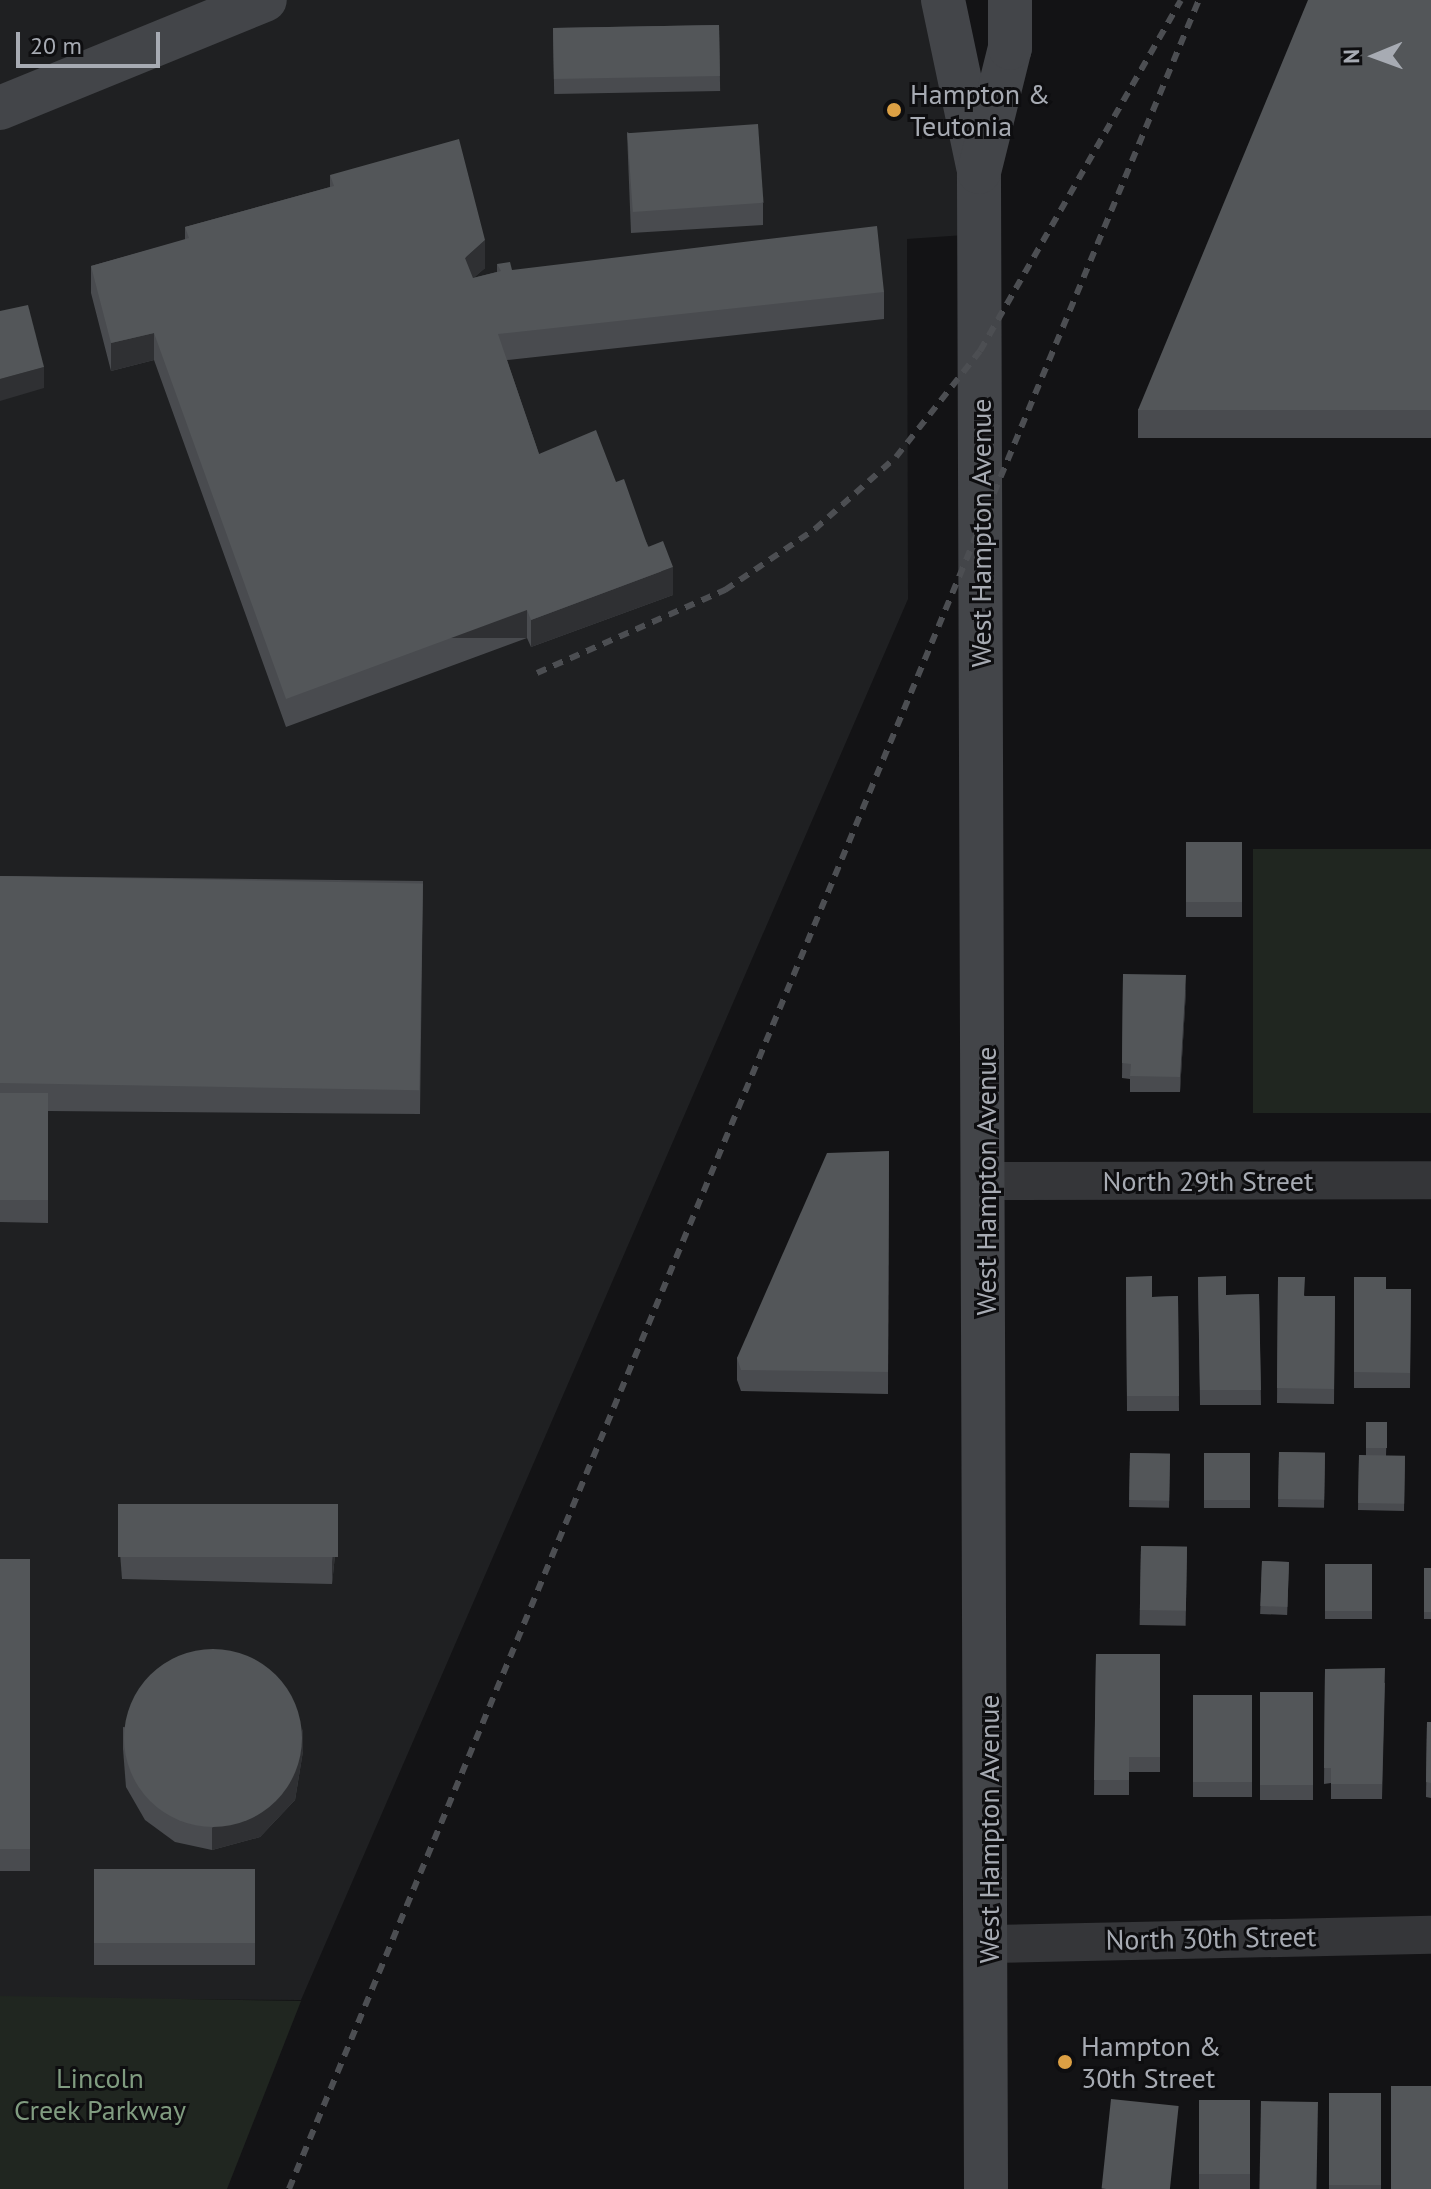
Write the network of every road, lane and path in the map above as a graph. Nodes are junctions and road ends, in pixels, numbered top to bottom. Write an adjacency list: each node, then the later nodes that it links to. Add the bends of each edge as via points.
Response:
1 (265, 0): 6 (main road)
2 (943, 0): 7 (main road, West Hampton Avenue)
3 (1010, 0): 5 (main road, West Hampton Avenue)
4 (1029, 0): 5 (main road)
5 (1010, 48): 7 (main road, West Hampton Avenue)
6 (0, 108)
7 (979, 172): 9 (main road, West Hampton Avenue)
8 (1431, 1180): 9 (street, North 29th Street)
9 (986, 1181): 11 (main road, West Hampton Avenue)
10 (1431, 1935): 11 (street, North 30th Street)
11 (990, 1944): 12 (main road, West Hampton Avenue)
12 (986, 2189)

